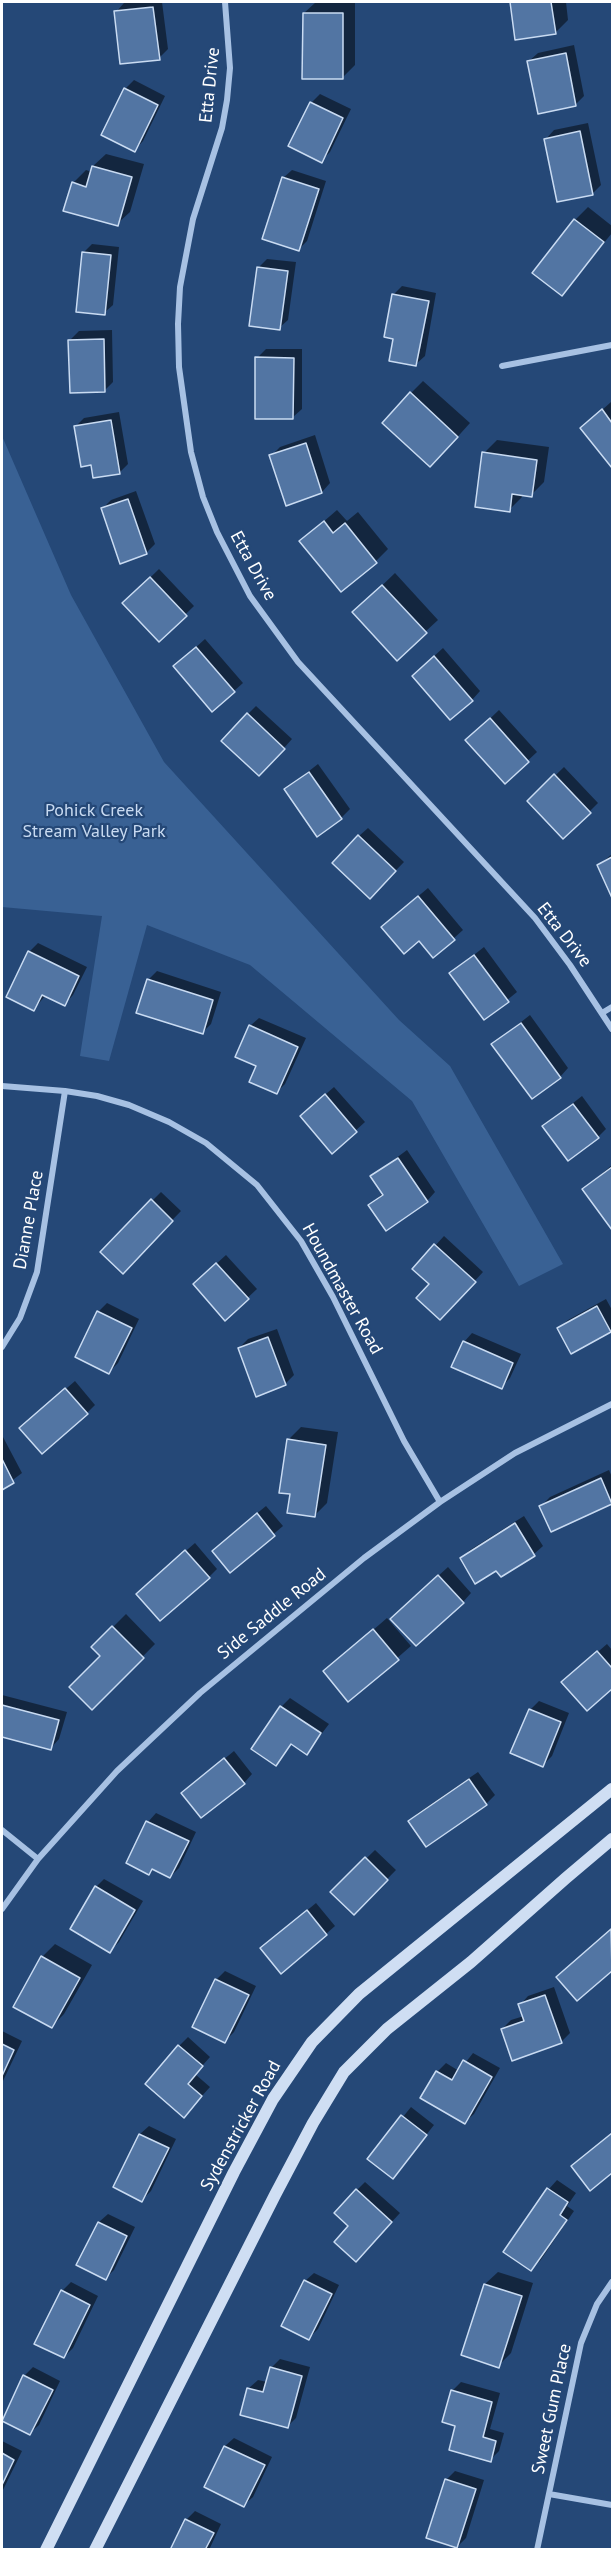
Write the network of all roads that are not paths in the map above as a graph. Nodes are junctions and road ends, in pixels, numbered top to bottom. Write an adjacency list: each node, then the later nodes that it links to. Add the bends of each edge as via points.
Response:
1 (225, 2): 5 (street, Etta Drive, via 230,68 227,100 222,129 193,219 180,287 178,324 183,410 210,515 250,596 298,663 535,918)
2 (612, 345): 3 (street)
3 (502, 366)
4 (612, 1006): 5 (street)
5 (603, 1013): 6 (street, Etta Drive)
6 (612, 1029)
7 (2, 1086): 8 (street, Houndmaster Road)
8 (65, 1091): 9 (street, Dianne Place, via 37,1272 20,1318); 11 (street, Houndmaster Road, via 129,1105 169,1122 206,1143 257,1185 301,1241 404,1441)
9 (2, 1347)
10 (612, 1404): 11 (street, Side Saddle Road, via 515,1453)
11 (440, 1502): 15 (street, Side Saddle Road, via 364,1558 200,1693 117,1771)
12 (612, 1789): 20 (main road, Sydenstricker Road, via 359,1994 312,2042 273,2099 234,2172)
13 (2, 1830): 15 (street)
14 (612, 1839): 21 (main road, via 471,1962 387,2029 344,2072 275,2195)
15 (38, 1859): 16 (street, Side Saddle Road)
16 (2, 1909)
17 (612, 2282): 18 (street, Sweet Gum Place, via 597,2304 581,2343)
18 (549, 2494): 19 (street); 22 (street, Sweet Gum Place)
19 (612, 2505)
20 (46, 2550)
21 (95, 2550)
22 (537, 2550)

